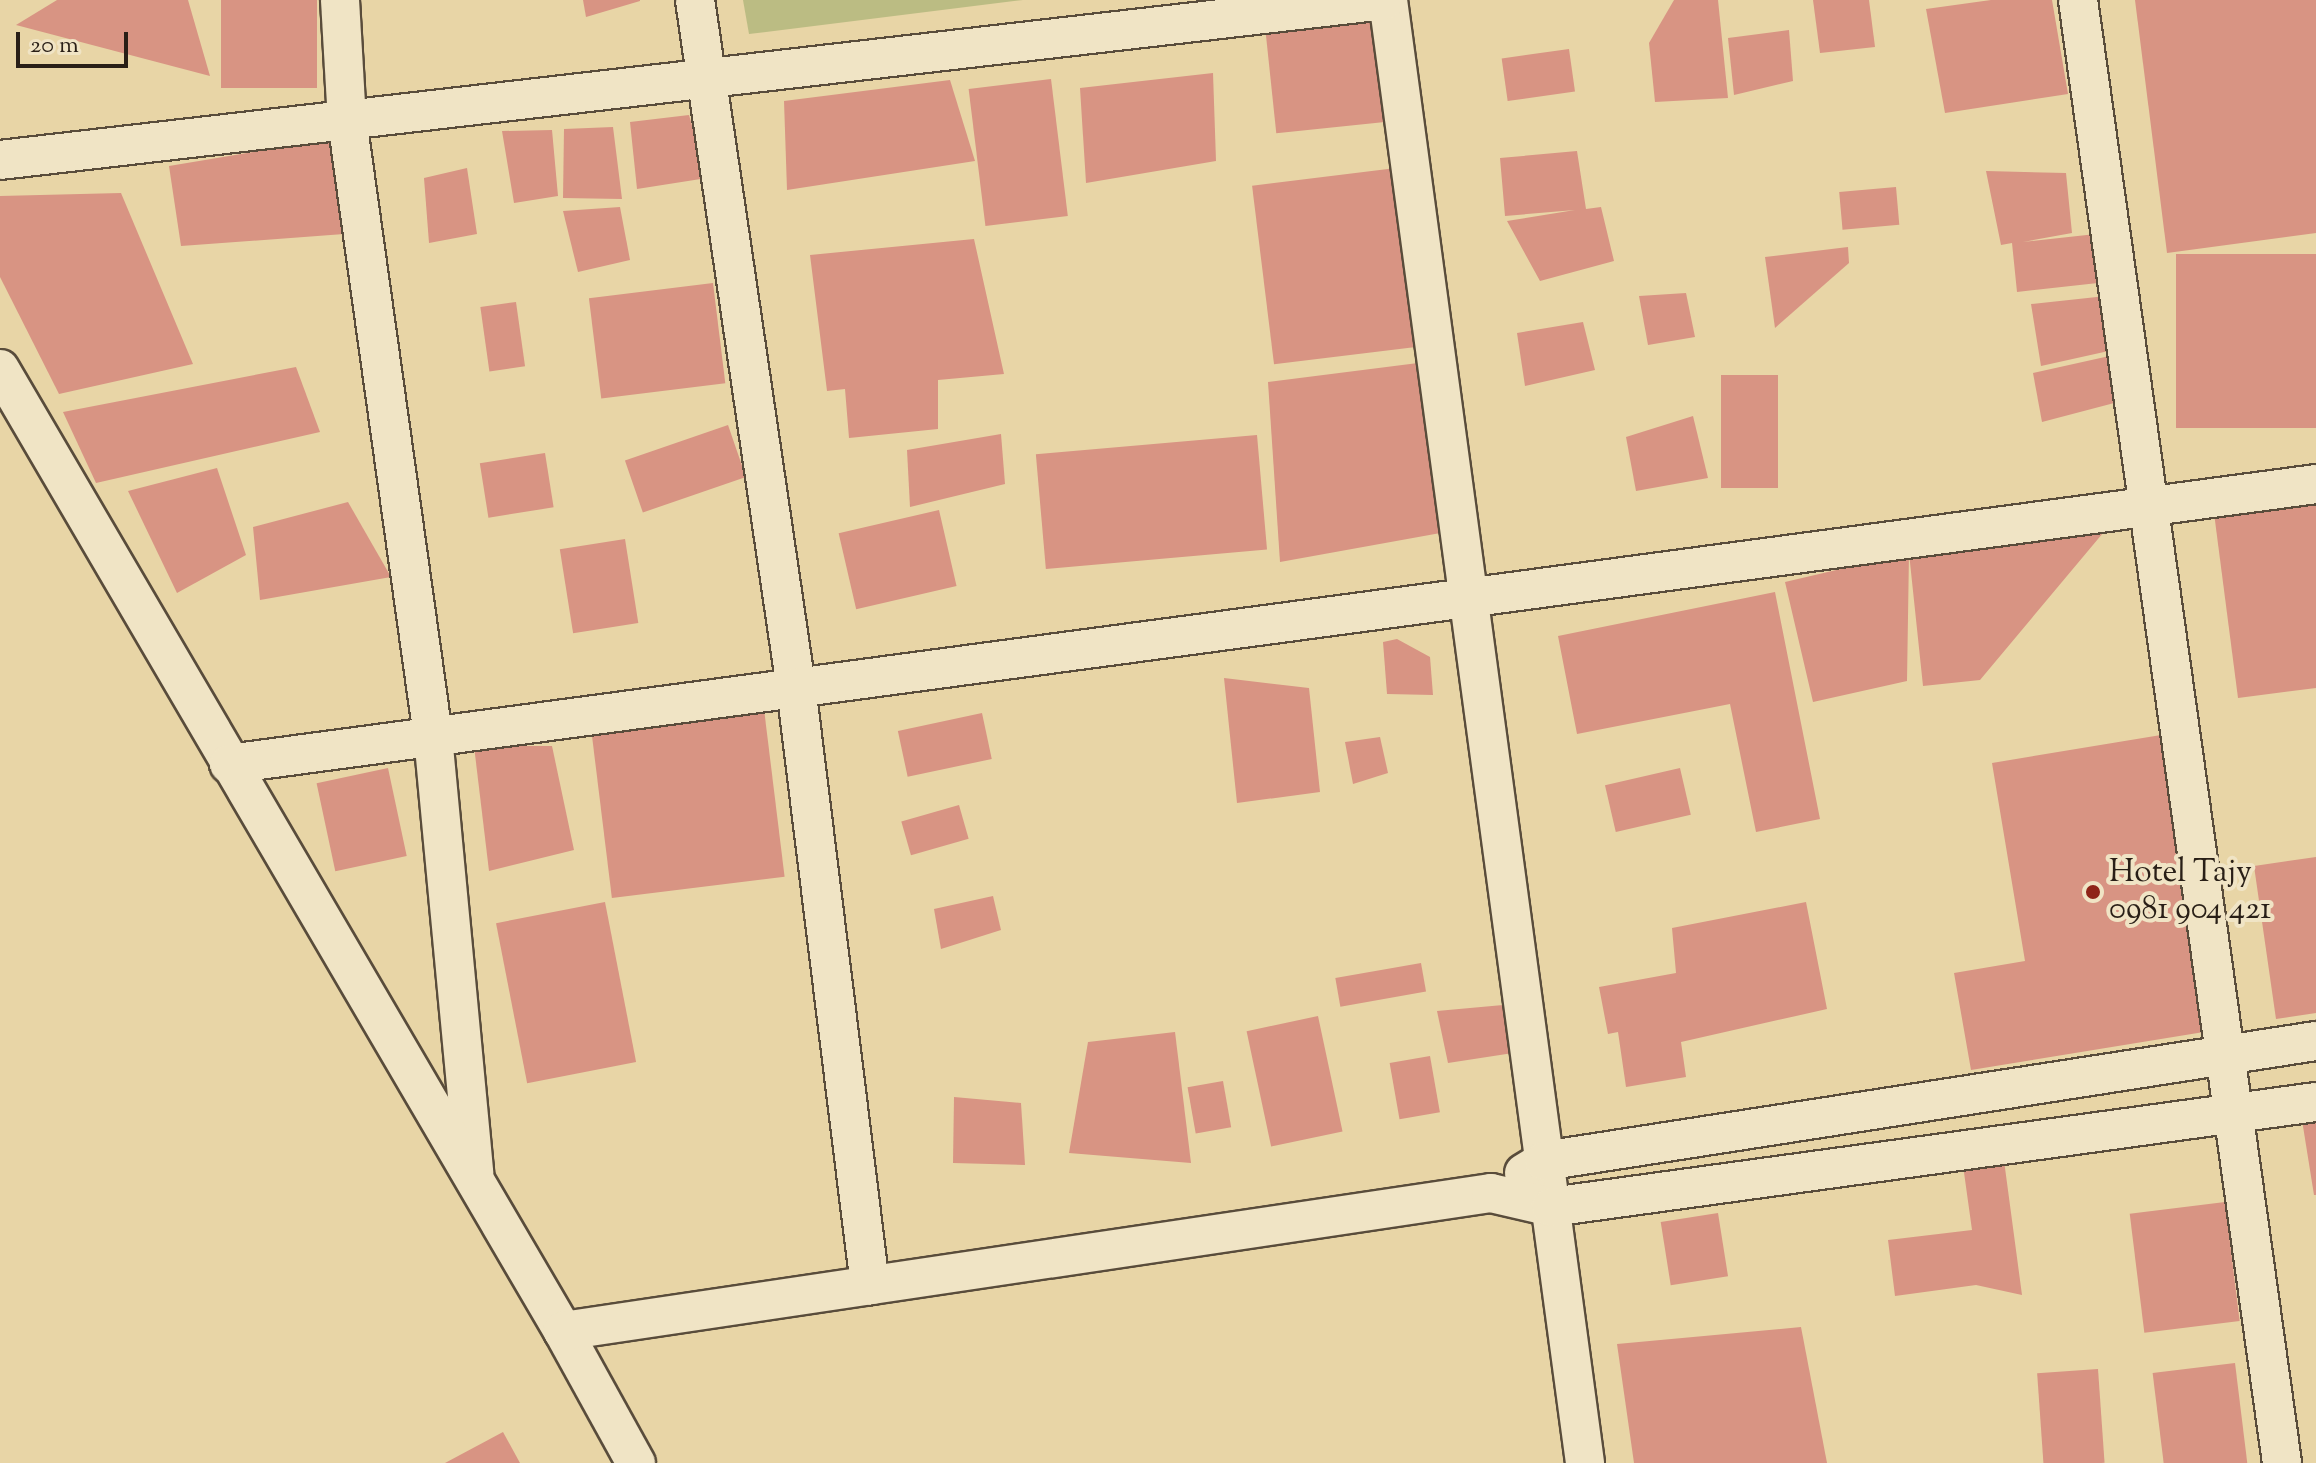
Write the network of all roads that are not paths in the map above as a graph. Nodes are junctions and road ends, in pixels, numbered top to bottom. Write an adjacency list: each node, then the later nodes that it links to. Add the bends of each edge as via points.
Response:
1 (340, 0): 6 (street)
2 (695, 0): 5 (street)
3 (1386, 0): 5 (street); 11 (street)
4 (2078, 0): 10 (street)
5 (708, 78): 6 (street); 12 (street)
6 (347, 120): 7 (street); 13 (street)
7 (0, 160)
8 (0, 369): 14 (street)
9 (2316, 484): 10 (street)
10 (2151, 506): 11 (street); 16 (street)
11 (1468, 596): 12 (street); 19 (street)
12 (796, 687): 13 (street); 23 (street)
13 (433, 736): 14 (street); 20 (street)
14 (229, 764): 20 (street)
15 (2316, 1041): 16 (street)
16 (2226, 1054): 18 (street); 19 (street)
17 (2316, 1102): 18 (street)
18 (2234, 1113): 22 (street); 27 (street)
19 (1544, 1161): 21 (street); 22 (street)
20 (475, 1182): 24 (street)
21 (1491, 1193): 22 (street); 23 (street)
22 (1551, 1207): 26 (street)
23 (870, 1285): 24 (street)
24 (563, 1331): 25 (street)
25 (636, 1463)
26 (1585, 1463)
27 (2282, 1463)

